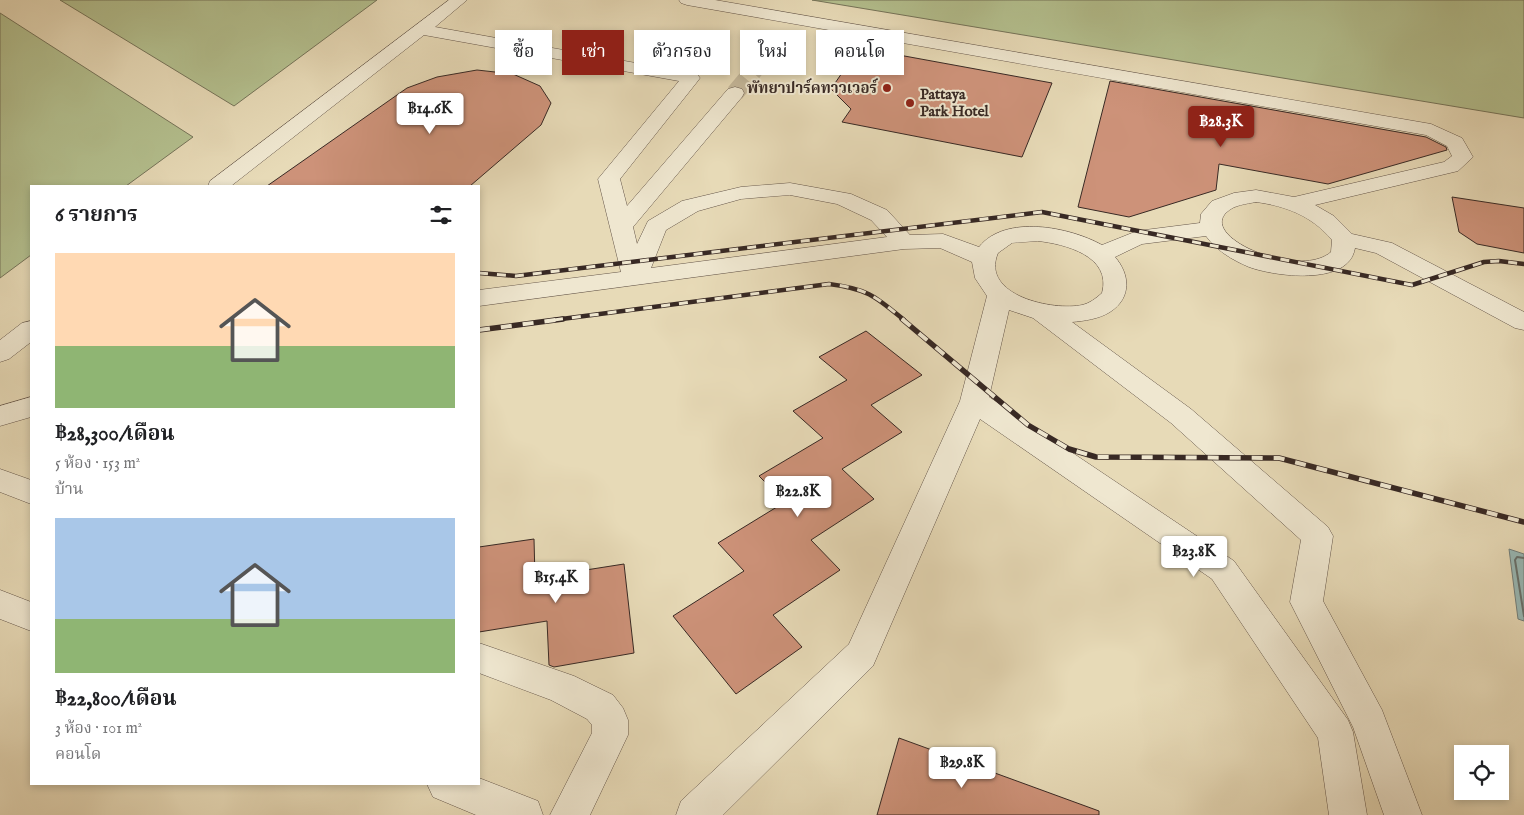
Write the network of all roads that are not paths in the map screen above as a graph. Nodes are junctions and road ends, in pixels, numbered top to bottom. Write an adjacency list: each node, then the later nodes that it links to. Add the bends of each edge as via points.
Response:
1 (459, 0): 3 (street)
2 (687, 0): 6 (street, via 790,26 1430,130 1454,142 1463,157 1450,166)
3 (423, 30): 5 (street); 7 (street, via 691,78 608,179)
4 (735, 93): 7 (street)
5 (219, 185)
6 (1294, 203): 8 (street, via 1256,196 1236,197 1213,210); 9 (street, via 1320,215)
7 (622, 226): 13 (street)
8 (1212, 228): 9 (street, via 1236,251 1254,261 1278,268 1311,269 1333,262 1342,253); 11 (street, via 1137,238)
9 (1344, 239): 17 (street, via 1384,248)
10 (904, 242): 12 (street, via 943,241); 13 (street); 13 (street, via 879,215 844,199 790,189 741,193 690,206 656,226)
11 (1100, 255): 12 (street, via 1076,241 1038,234 1000,240); 16 (street, via 1112,268 1116,284 1112,297 1100,307 1075,315)
12 (984, 258): 14 (street, via 983,270 987,281)
13 (635, 278): 15 (street)
14 (1000, 295): 16 (street, via 1018,306); 22 (street)
15 (480, 298)
16 (1042, 313): 35 (street, via 1181,416 1317,536 1306,602 1369,722)
17 (1524, 322)
18 (30, 330): 19 (street)
19 (0, 352)
20 (30, 355): 21 (street)
21 (0, 359)
22 (974, 401): 33 (street, via 860,655); 34 (street, via 1223,570 1335,732)
23 (30, 407): 24 (street)
24 (0, 416)
25 (0, 480): 26 (street)
26 (30, 492)
27 (0, 604): 28 (street)
28 (30, 617)
29 (480, 658): 32 (street, via 562,688 600,707 610,720 610,736)
30 (449, 785): 31 (street)
31 (524, 815)
32 (569, 815)
33 (695, 815)
34 (1348, 815)
35 (1403, 815)

